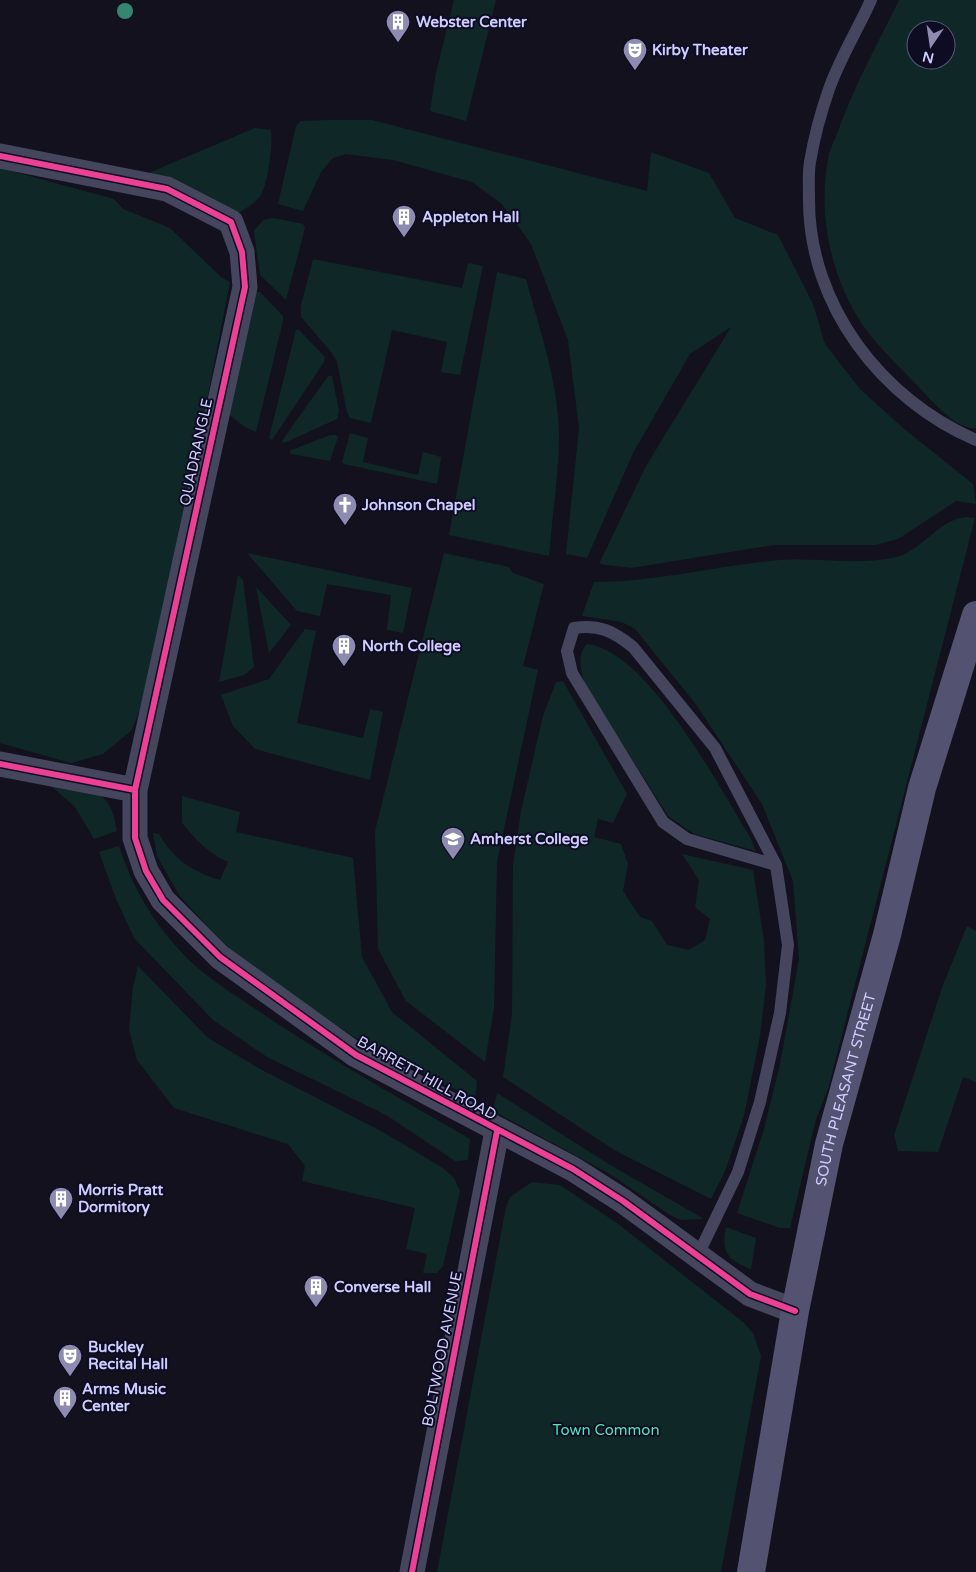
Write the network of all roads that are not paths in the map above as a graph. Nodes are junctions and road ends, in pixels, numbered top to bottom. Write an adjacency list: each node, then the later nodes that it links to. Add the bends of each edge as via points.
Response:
1 (871, 0): 3 (lane, via 829,89 810,164 809,221 818,266 842,323 876,371 911,403)
2 (0, 156): 6 (street, QUADRANGLE, via 167,189 231,222 242,252 245,287)
3 (976, 440)
4 (976, 614): 10 (main road, SOUTH PLEASANT STREET, via 922,788 887,935 829,1144)
5 (0, 764): 6 (street)
6 (135, 790): 8 (street, BARRETT HILL ROAD, via 135,838 146,871 163,900 220,956 356,1055)
7 (776, 865): 7 (lane, via 687,839 663,822 572,673 567,651 574,628 592,625 619,635 633,647 714,748); 9 (lane, via 788,944 780,1013 760,1102 738,1172)
8 (497, 1131): 9 (street, BARRETT HILL ROAD, via 573,1169 624,1201); 11 (street, BOLTWOOD AVENUE)
9 (698, 1255): 10 (street, BARRETT HILL ROAD, via 750,1294)
10 (795, 1312): 12 (main road, SOUTH PLEASANT STREET)
11 (412, 1572)
12 (751, 1572)

